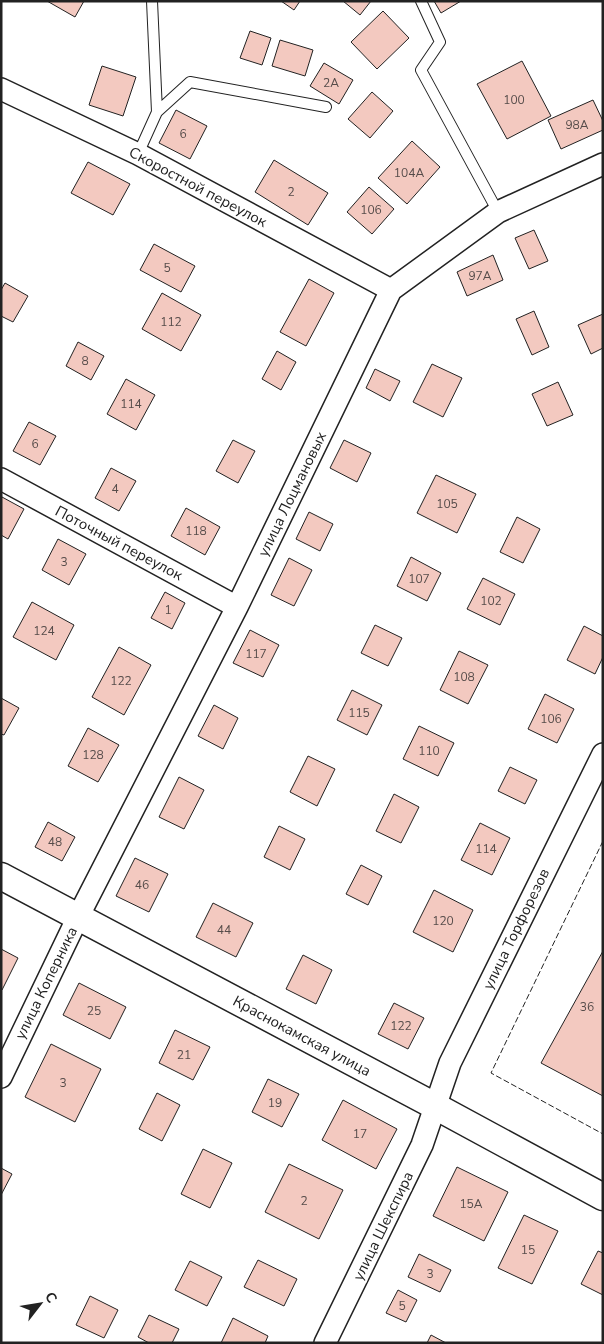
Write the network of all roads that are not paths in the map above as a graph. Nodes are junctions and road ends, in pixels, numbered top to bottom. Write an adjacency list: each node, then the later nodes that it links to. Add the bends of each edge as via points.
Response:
1 (152, 1): 5 (lane)
2 (421, 1): 8 (lane, via 440,42 421,70)
3 (1, 89): 6 (street, Скоростной переулок)
4 (326, 107): 5 (lane, via 190,82)
5 (157, 112): 6 (lane)
6 (138, 154): 9 (street, Скоростной переулок)
7 (603, 164): 8 (street, улица Лоцмановых)
8 (498, 212): 9 (street, улица Лоцмановых)
9 (391, 290): 11 (street, улица Лоцмановых)
10 (1, 479): 11 (street, Поточный переулок)
11 (237, 607): 14 (street, улица Лоцмановых)
12 (603, 754): 16 (street, улица Торфорезов, via 450,1063)
13 (1, 876): 14 (street, Краснокамская улица)
14 (78, 917): 15 (street, улица Коперника); 16 (street, Краснокамская улица)
15 (1, 1077)
16 (435, 1106): 17 (street, Краснокамская улица); 18 (street, улица Шекспира, via 422,1145)
17 (603, 1197)
18 (325, 1343)

